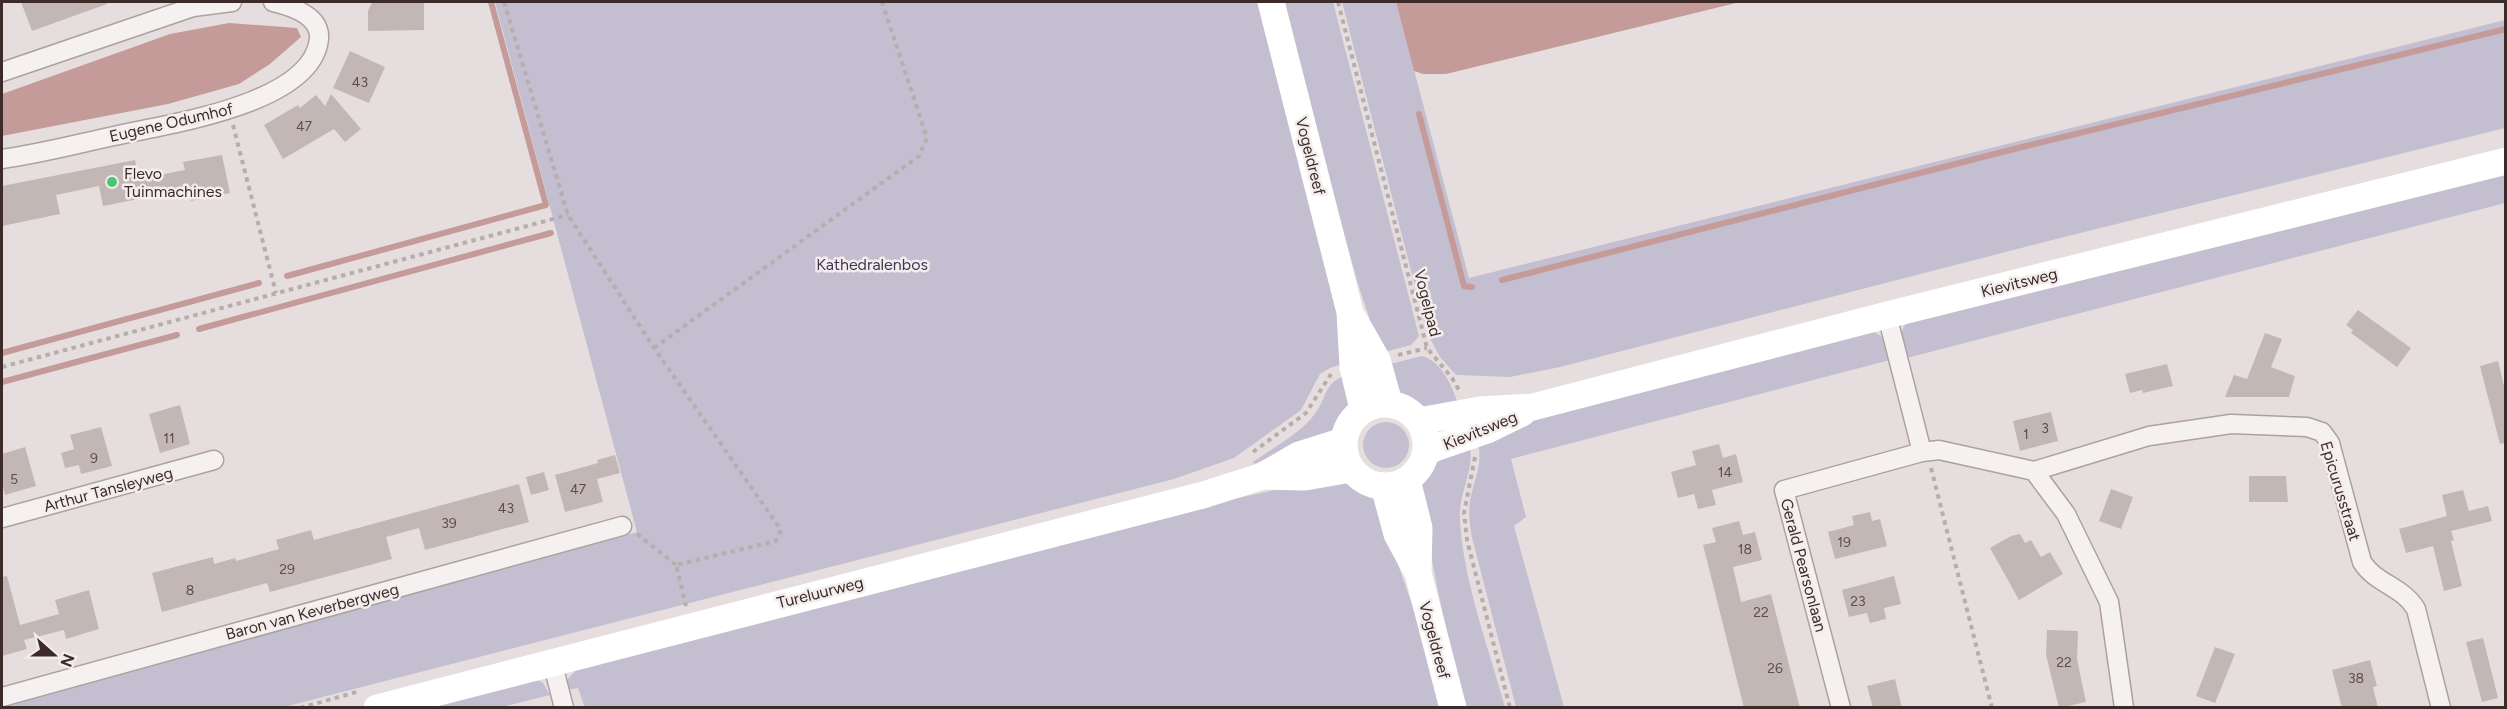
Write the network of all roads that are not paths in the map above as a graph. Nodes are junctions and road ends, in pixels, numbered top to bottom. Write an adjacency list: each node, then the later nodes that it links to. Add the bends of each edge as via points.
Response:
1 (232, 2): 4 (street, via 193,7)
2 (273, 2): 5 (street, Eugene Odumhof, via 297,8 312,20 320,35 316,54 304,70 268,94 229,111)
3 (1270, 2): 8 (street, Vogeldreef)
4 (2, 72)
5 (2, 159)
6 (2505, 161): 7 (street, Kievitsweg)
7 (1887, 315): 12 (street, Kievitsweg); 15 (street)
8 (1365, 363): 9 (street, Vogeldreef); 10 (street, Vogeldreef)
9 (1389, 403): 10 (street); 11 (street, via 1411,412)
10 (1363, 410): 13 (street, via 1350,423)
11 (1419, 421): 12 (street, Kievitsweg); 14 (street)
12 (1470, 424): 14 (street, Kievitsweg)
13 (1343, 441): 17 (street, Tureluurweg); 18 (street)
14 (1426, 451): 20 (street, via 1416,472)
15 (1922, 452): 19 (street, via 1939,450); 28 (street, Gerald Pearsonlaan, via 1784,490)
16 (214, 460): 21 (street, Arthur Tansleyweg)
17 (1256, 465): 18 (street, Tureluurweg, via 1305,477); 23 (street, Tureluurweg, via 1203,495)
18 (1351, 469): 20 (street, via 1371,484)
19 (2034, 471): 29 (street, via 2066,514 2109,602); 30 (street, Epicurusstraat, via 2150,436 2231,424 2307,427 2322,432 2330,443 2362,562 2370,574 2409,598 2416,609)
20 (1396, 483): 27 (street, Vogeldreef, via 1397,534 1418,573)
21 (2, 518)
22 (622, 526): 24 (street, Baron van Keverbergweg)
23 (552, 661): 25 (street, Tureluurweg); 26 (street)
24 (2, 697)
25 (377, 708)
26 (564, 708)
27 (1453, 708)
28 (1841, 708)
29 (2124, 708)
30 (2441, 708)

